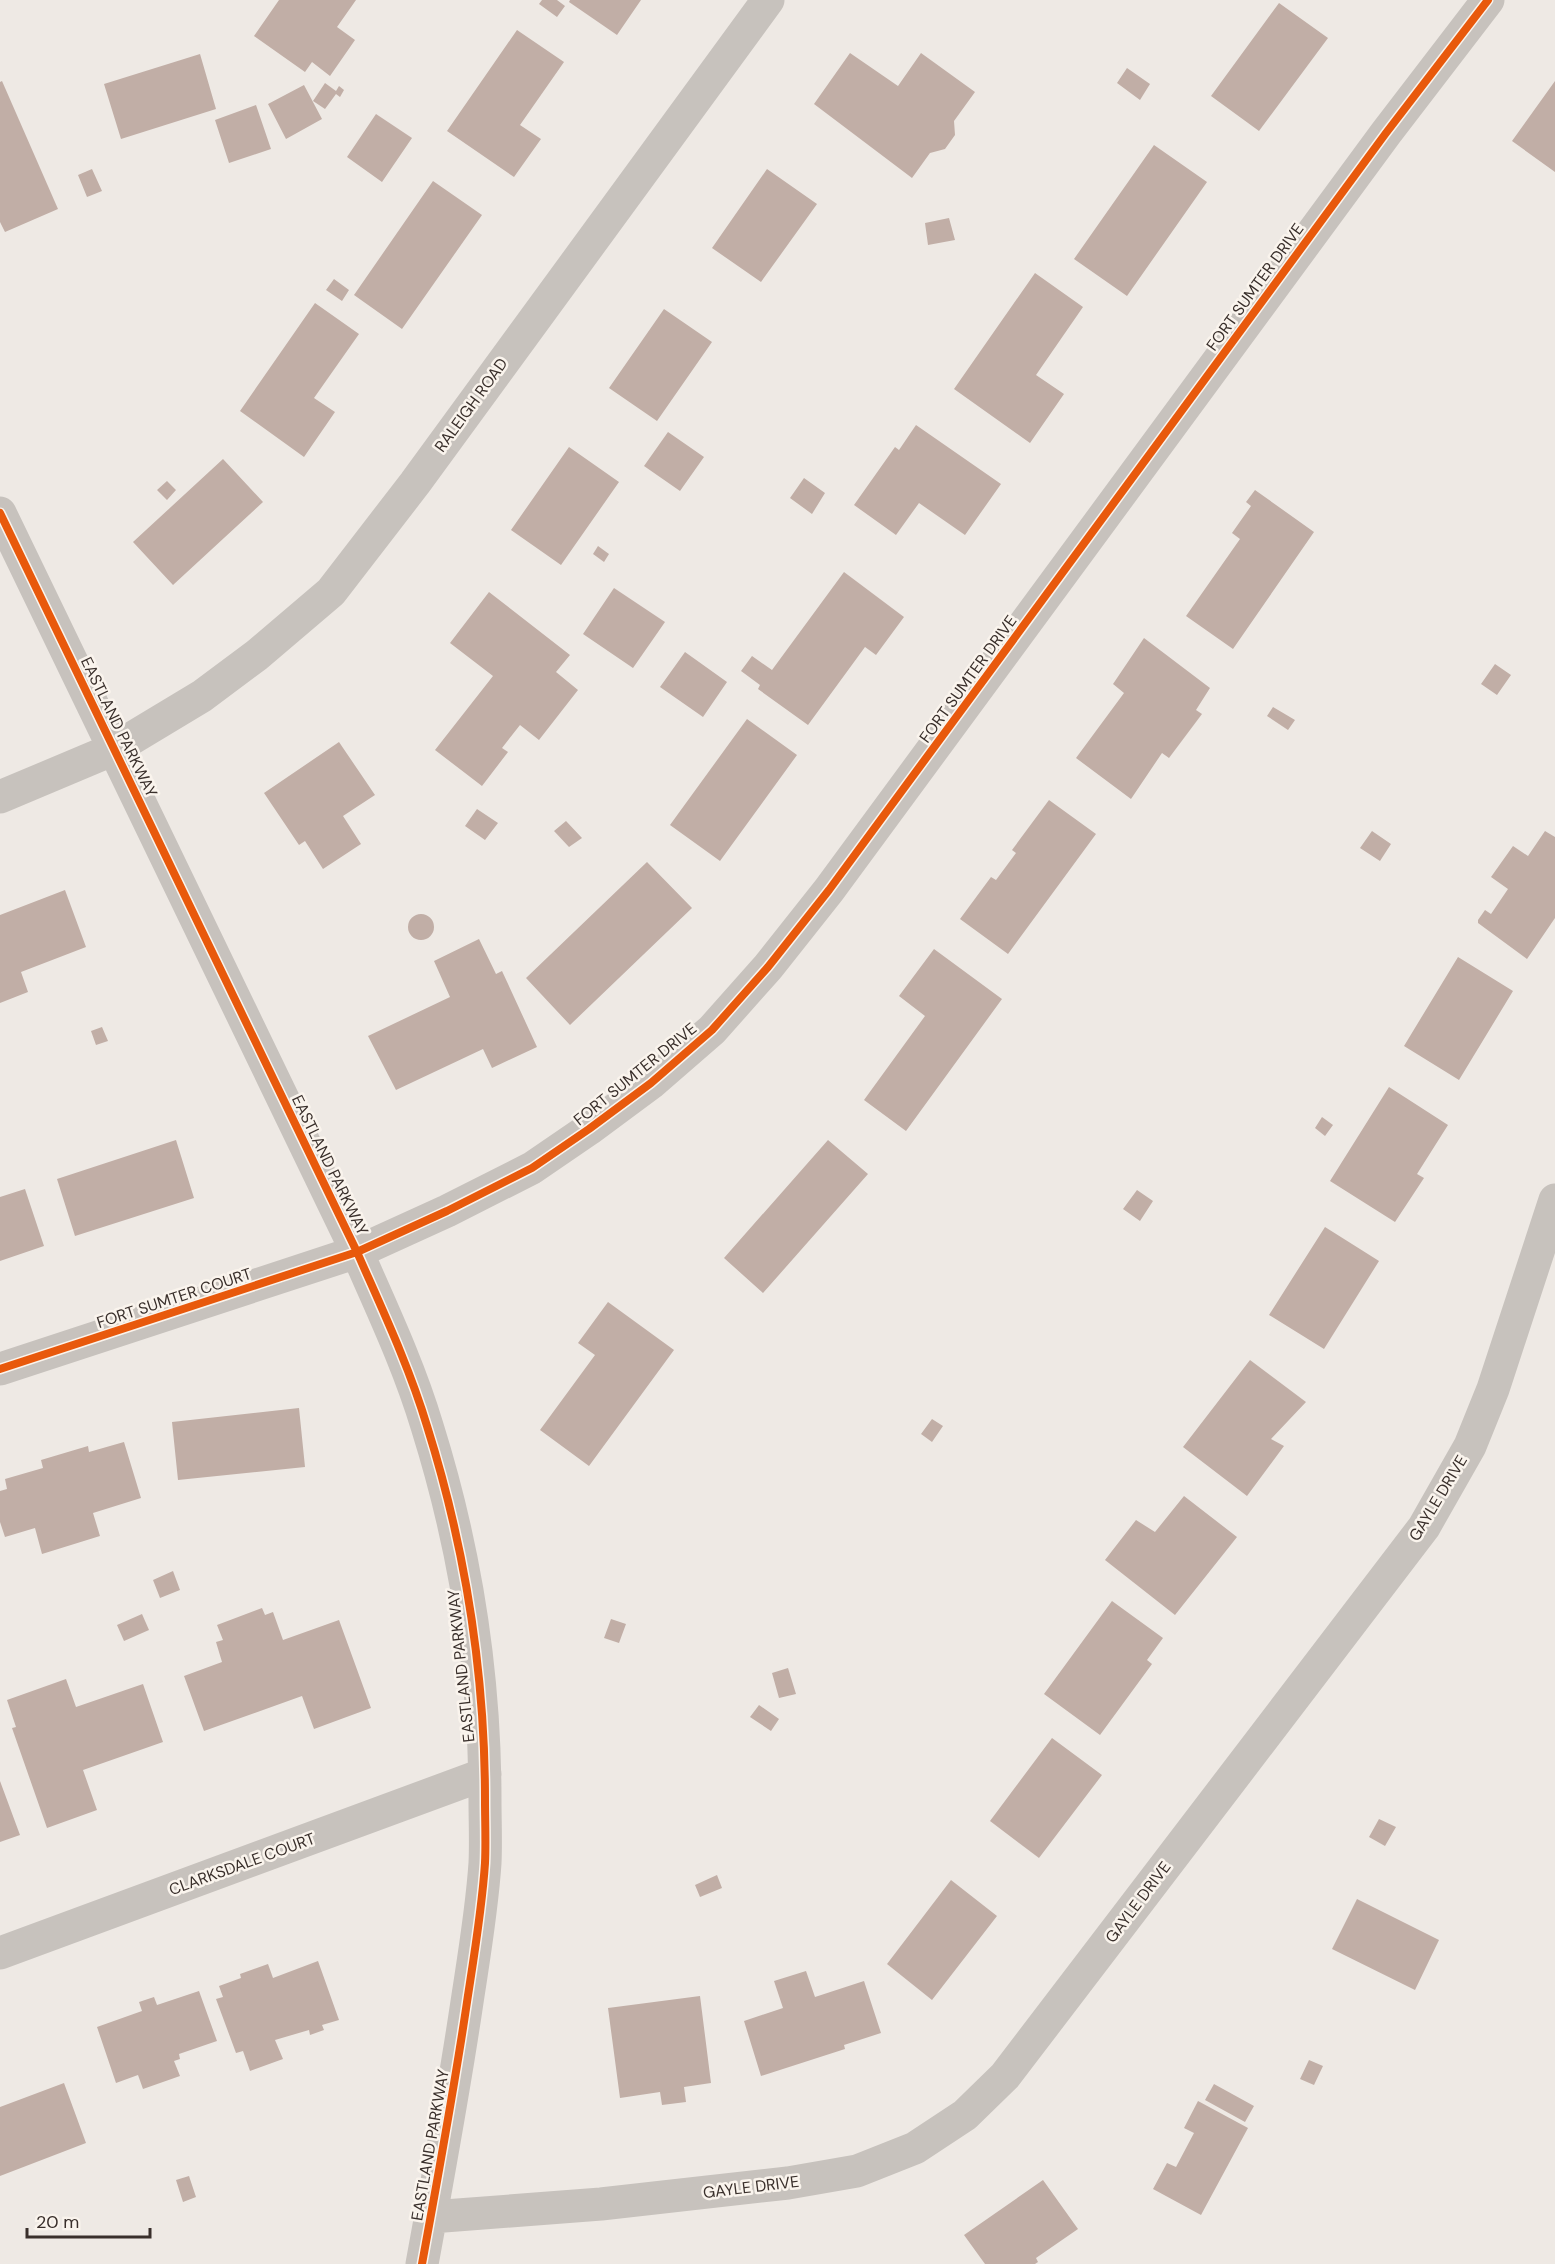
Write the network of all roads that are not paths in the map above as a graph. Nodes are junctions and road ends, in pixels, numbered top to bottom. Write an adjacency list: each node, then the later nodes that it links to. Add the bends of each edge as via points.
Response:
1 (768, 0): 4 (street, RALEIGH ROAD, via 331,592 202,696)
2 (1488, 0): 7 (street, FORT SUMTER DRIVE, via 829,890 712,1030 651,1083 532,1168)
3 (0, 513): 4 (street, EASTLAND PARKWAY)
4 (114, 748): 5 (street, RALEIGH ROAD); 7 (street, EASTLAND PARKWAY)
5 (0, 797)
6 (1555, 1200): 11 (street, GAYLE DRIVE, via 1493,1389 1470,1446 1424,1527 1005,2076 965,2115 915,2148 857,2171 613,2203)
7 (357, 1252): 8 (street, FORT SUMTER COURT); 9 (street, EASTLAND PARKWAY, via 428,1426 461,1554 482,1704)
8 (0, 1369)
9 (485, 1774): 10 (street, CLARKSDALE COURT); 11 (street, EASTLAND PARKWAY, via 485,1862 478,1927)
10 (0, 1953)
11 (431, 2217): 12 (street, EASTLAND PARKWAY)
12 (422, 2264)

